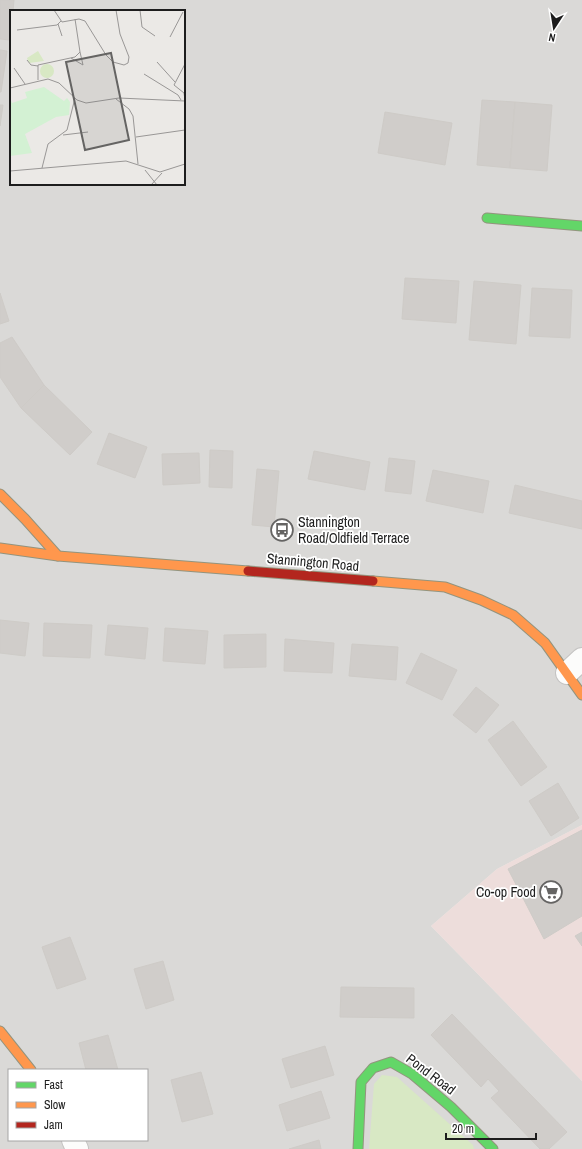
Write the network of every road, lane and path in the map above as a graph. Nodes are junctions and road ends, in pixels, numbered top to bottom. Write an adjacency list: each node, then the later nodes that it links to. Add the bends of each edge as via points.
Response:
1 (487, 218): 2 (main road)
2 (582, 226)
3 (0, 494): 5 (main road)
4 (0, 548): 5 (main road, Stannington Road)
5 (58, 556): 6 (main road, Stannington Road, via 445,587 481,600 513,616)
6 (575, 666): 7 (main road, Stannington Road)
7 (582, 695)
8 (0, 1032): 9 (main road)
9 (30, 1069)
10 (358, 1149): 11 (main road, Pond Road, via 361,1082 373,1068 391,1062 412,1074 451,1107)
11 (493, 1149)

